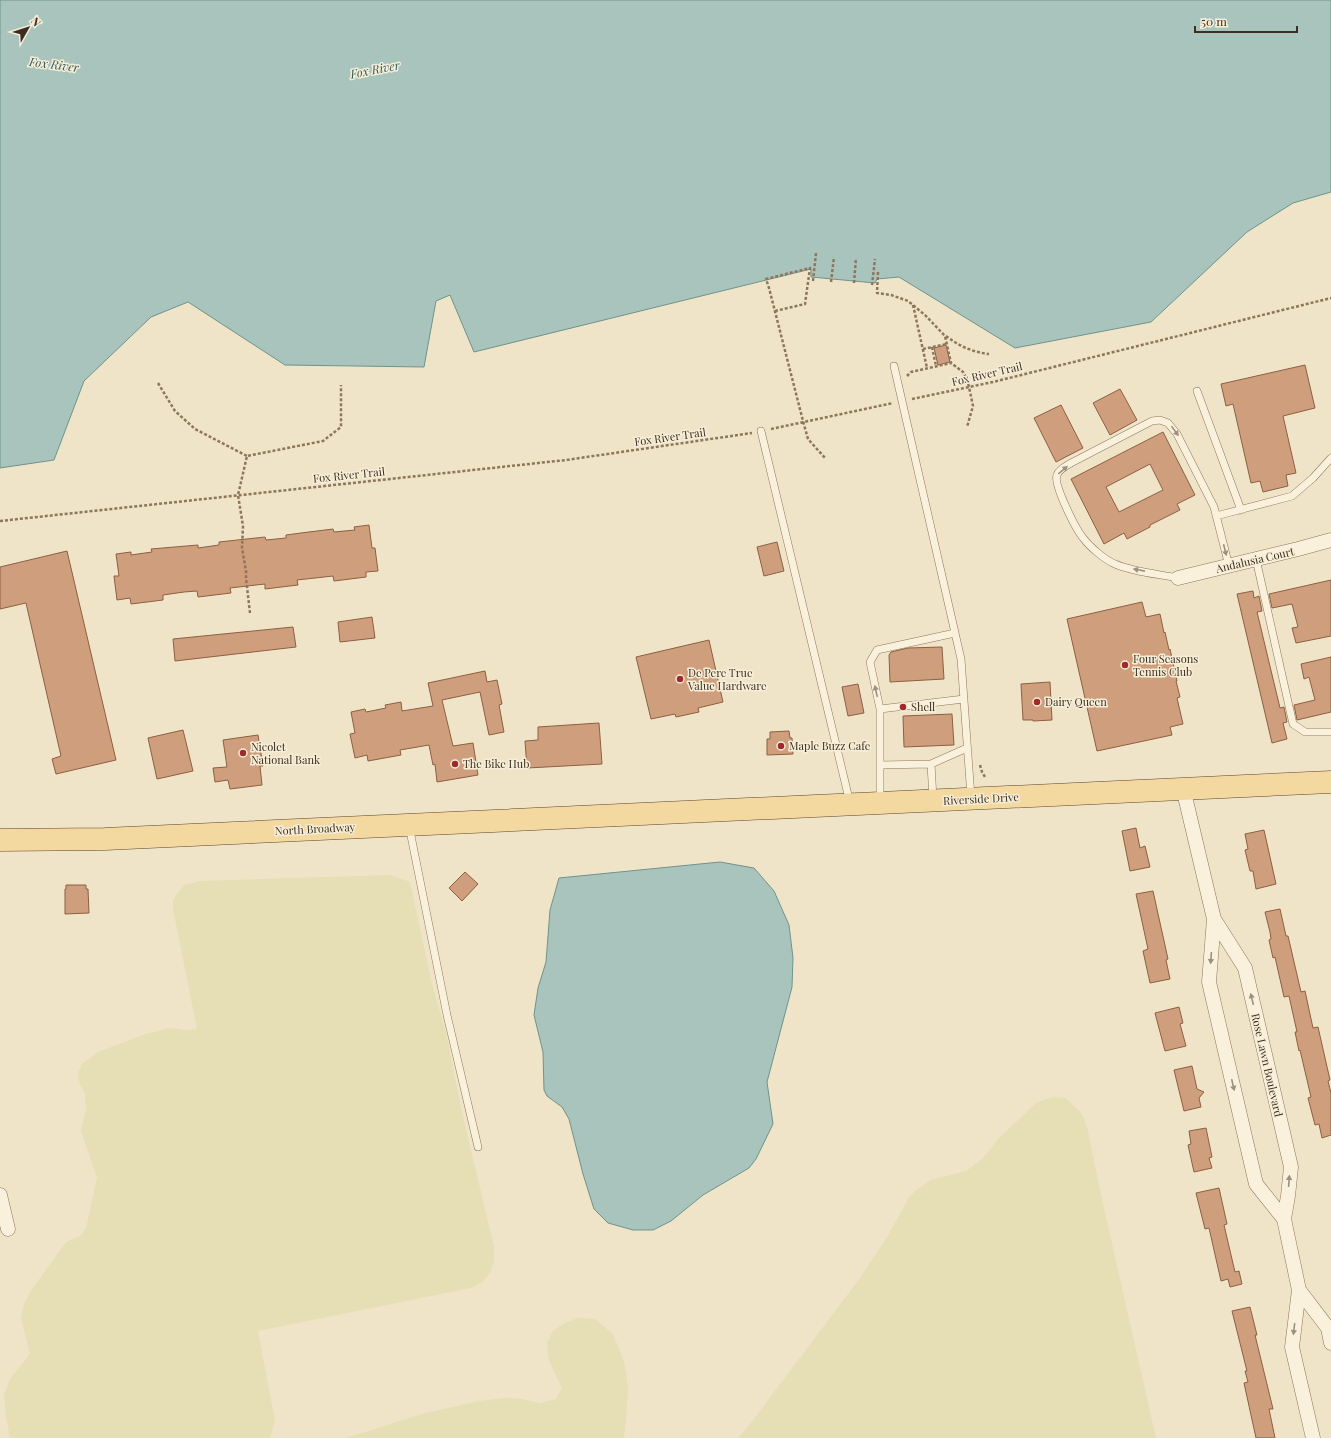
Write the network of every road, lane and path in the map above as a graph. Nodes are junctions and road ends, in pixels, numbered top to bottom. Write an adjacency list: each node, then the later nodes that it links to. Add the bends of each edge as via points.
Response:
1 (816, 253): 6 (path)
2 (834, 256): 7 (path)
3 (856, 258): 8 (path)
4 (875, 259): 9 (path)
5 (878, 272): 11 (path, via 877,293 901,298)
6 (813, 281)
7 (831, 282)
8 (854, 283)
9 (872, 285)
10 (1331, 298): 23 (path, Fox River Trail)
11 (912, 305): 13 (path); 16 (path)
12 (775, 311): 12 (path, via 766,279 810,268 805,304); 26 (path)
13 (945, 336): 14 (path); 17 (path, via 961,346)
14 (947, 344): 15 (path); 18 (path)
15 (932, 348): 16 (path); 20 (path)
16 (923, 350): 20 (path, via 927,368)
17 (989, 354)
18 (951, 363): 20 (path); 23 (path, via 963,372)
19 (894, 366): 25 (lane)
20 (936, 366)
21 (158, 383): 29 (path, via 176,411 194,429)
22 (341, 385): 29 (path, via 341,427 323,441)
23 (969, 387): 25 (path, Fox River Trail); 27 (path, via 973,406)
24 (1197, 391): 33 (lane)
25 (902, 402): 26 (path, Fox River Trail); 41 (lane)
26 (803, 421): 28 (path, Fox River Trail); 30 (path, via 808,439)
27 (967, 427)
28 (761, 431): 32 (path, Fox River Trail, via 566,460); 53 (lane)
29 (248, 456): 32 (path)
30 (825, 458)
31 (1331, 458): 33 (lane, via 1292,496)
32 (238, 495): 35 (path, Fox River Trail); 40 (path)
33 (1241, 510): 34 (lane)
34 (1216, 516): 38 (lane, one-way to 38); 39 (lane, one-way to 34, via 1114,564 1095,550 1083,538 1067,510 1058,488 1057,475 1071,463 1148,423 1160,420 1168,423 1177,434 1214,507)
35 (0, 521)
36 (1331, 540): 37 (street, Andalusia Court)
37 (1256, 559): 38 (street, Andalusia Court); 44 (lane, via 1293,724 1305,732)
38 (1229, 566): 39 (street, Andalusia Court)
39 (1178, 578)
40 (250, 613)
41 (955, 633): 42 (lane, via 961,659); 43 (lane, one-way to 41, via 870,662 877,650)
42 (964, 699): 43 (lane); 45 (lane)
43 (880, 709): 47 (lane)
44 (1331, 732)
45 (967, 748): 46 (lane); 50 (lane)
46 (931, 764): 47 (lane); 51 (lane)
47 (880, 765): 52 (lane)
48 (1331, 782): 49 (main road, Riverside Drive)
49 (1183, 788): 50 (main road, Riverside Drive); 57 (street, Rose Lawn Boulevard)
50 (971, 799): 51 (main road, Riverside Drive)
51 (933, 801): 52 (main road, Riverside Drive)
52 (880, 803): 53 (main road, Riverside Drive)
53 (850, 804): 54 (main road, Riverside Drive)
54 (630, 814): 55 (main road, North Broadway)
55 (409, 824): 56 (main road, North Broadway, via 105,839); 58 (lane, via 447,1016)
56 (0, 840)
57 (1214, 919): 60 (street, Rose Lawn Boulevard, one-way to 57, via 1291,1167 1247,975); 60 (street, one-way to 60, via 1209,982 1254,1176 1256,1184)
58 (478, 1147)
59 (1, 1203): 61 (street)
60 (1284, 1220): 62 (street, Rose Lawn Boulevard)
61 (8, 1229)
62 (1299, 1290): 63 (street, Rose Lawn Boulevard, via 1328,1328); 64 (street, one-way to 64, via 1292,1347)
63 (1331, 1343)
64 (1313, 1438)

